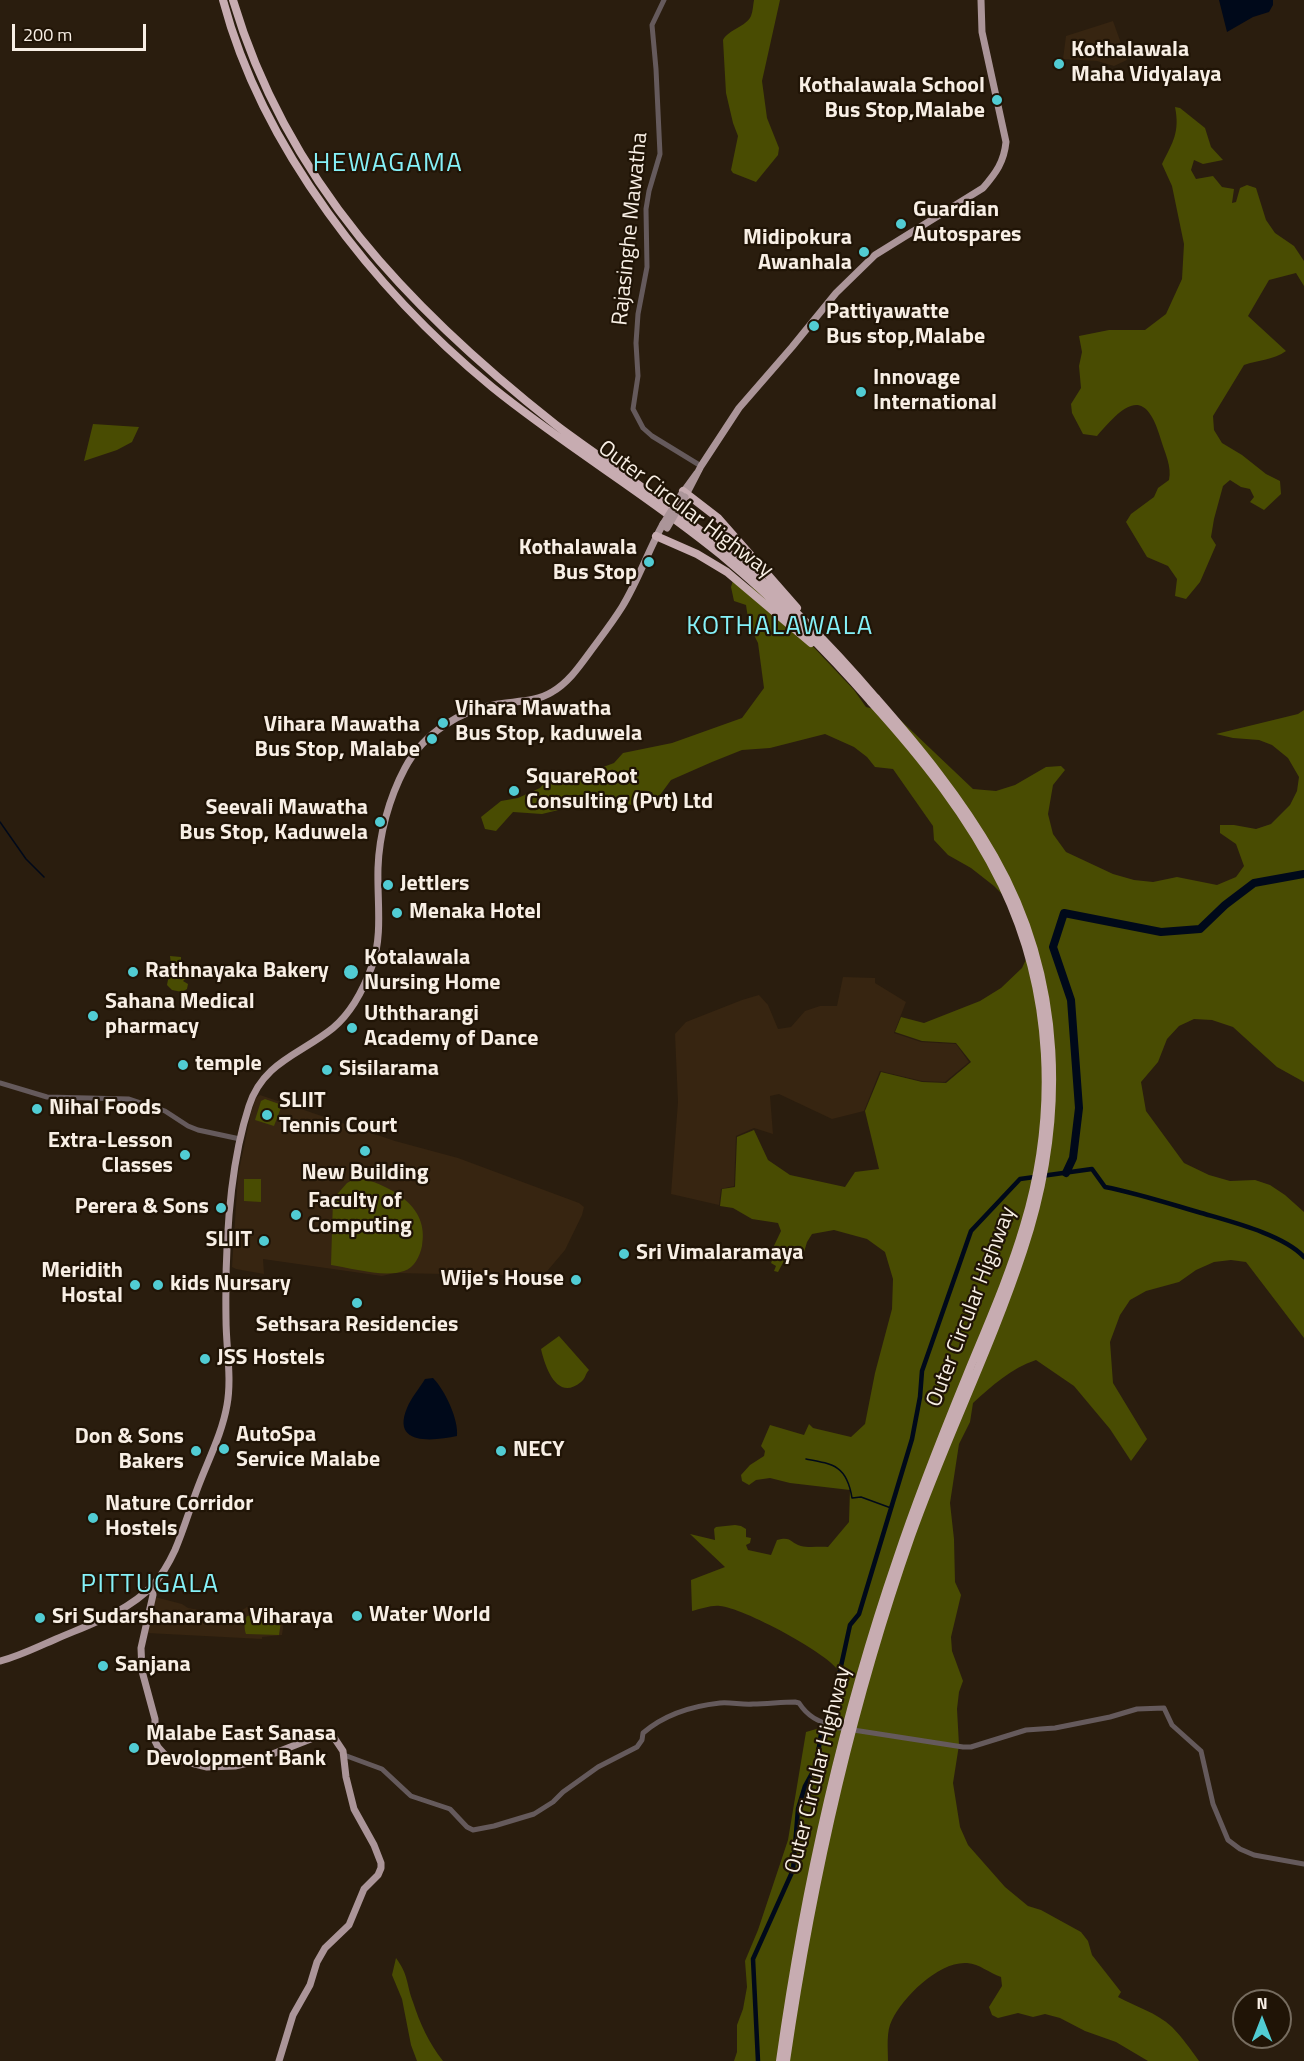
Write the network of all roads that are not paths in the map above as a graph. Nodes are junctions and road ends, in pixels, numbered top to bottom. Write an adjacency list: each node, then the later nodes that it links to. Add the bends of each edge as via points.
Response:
1 (223, 0): 5 (highway, Outer Circular Highway, via 231,32 256,91 287,151 322,205 374,270 446,346 492,387)
2 (233, 0): 5 (highway, Outer Circular Highway, via 250,54 277,112 330,200 382,266 425,311)
3 (664, 0): 6 (street, Rajasinghe Mawatha, via 652,25 660,154 646,209 647,267 638,314 638,376 633,409 652,436)
4 (981, 0): 6 (main road, via 982,32 1006,142 997,173 983,188 875,255 843,285 744,401)
5 (556, 431): 9 (highway, Outer Circular Highway, via 658,498 725,549); 10 (highway, Outer Circular Highway, via 720,555 799,624)
6 (700, 468): 7 (main road)
7 (684, 494): 8 (main road, bridge); 9 (highway, via 718,518)
8 (658, 537): 10 (highway, via 727,572); 13 (main road, via 622,606 566,681 543,696 482,708 453,720 420,745 406,764 382,834 378,938 365,983 332,1029 264,1078 250,1102)
9 (821, 637): 11 (highway, Outer Circular Highway)
10 (849, 675): 11 (highway, Outer Circular Highway)
11 (874, 700): 19 (highway, Outer Circular Highway, bridge, via 952,801 1003,887 1024,941 1037,993 1045,1051 1045,1108 1039,1161 1010,1270 915,1506 859,1681 812,1873); 20 (highway, Outer Circular Highway, bridge, via 957,798 996,859 1022,913 1039,969 1050,1027 1052,1121 1040,1191 1021,1257 932,1478 864,1683 818,1874)
12 (0, 1083): 13 (street, via 47,1097 129,1099 165,1110 198,1130)
13 (240, 1139): 14 (main road, via 227,1250 227,1404 183,1533)
14 (152, 1586): 15 (main road, via 116,1611); 16 (main road, via 141,1648 142,1671 153,1713 155,1741 167,1757 207,1767 235,1766 321,1735 335,1739)
15 (0, 1662)
16 (344, 1755): 17 (street, via 382,1769 411,1796 450,1809 473,1830 534,1814 598,1767 637,1747 650,1726 687,1708 722,1703 795,1702 807,1715 834,1727 971,1747 1026,1730 1137,1709 1164,1708 1172,1725 1201,1751 1213,1804 1228,1840 1254,1855); 18 (main road, via 354,1809 374,1845 381,1868 364,1889 349,1925 325,1948 317,1962 293,2015)
17 (1304, 1864)
18 (279, 2061)
19 (780, 2061)
20 (786, 2061)

